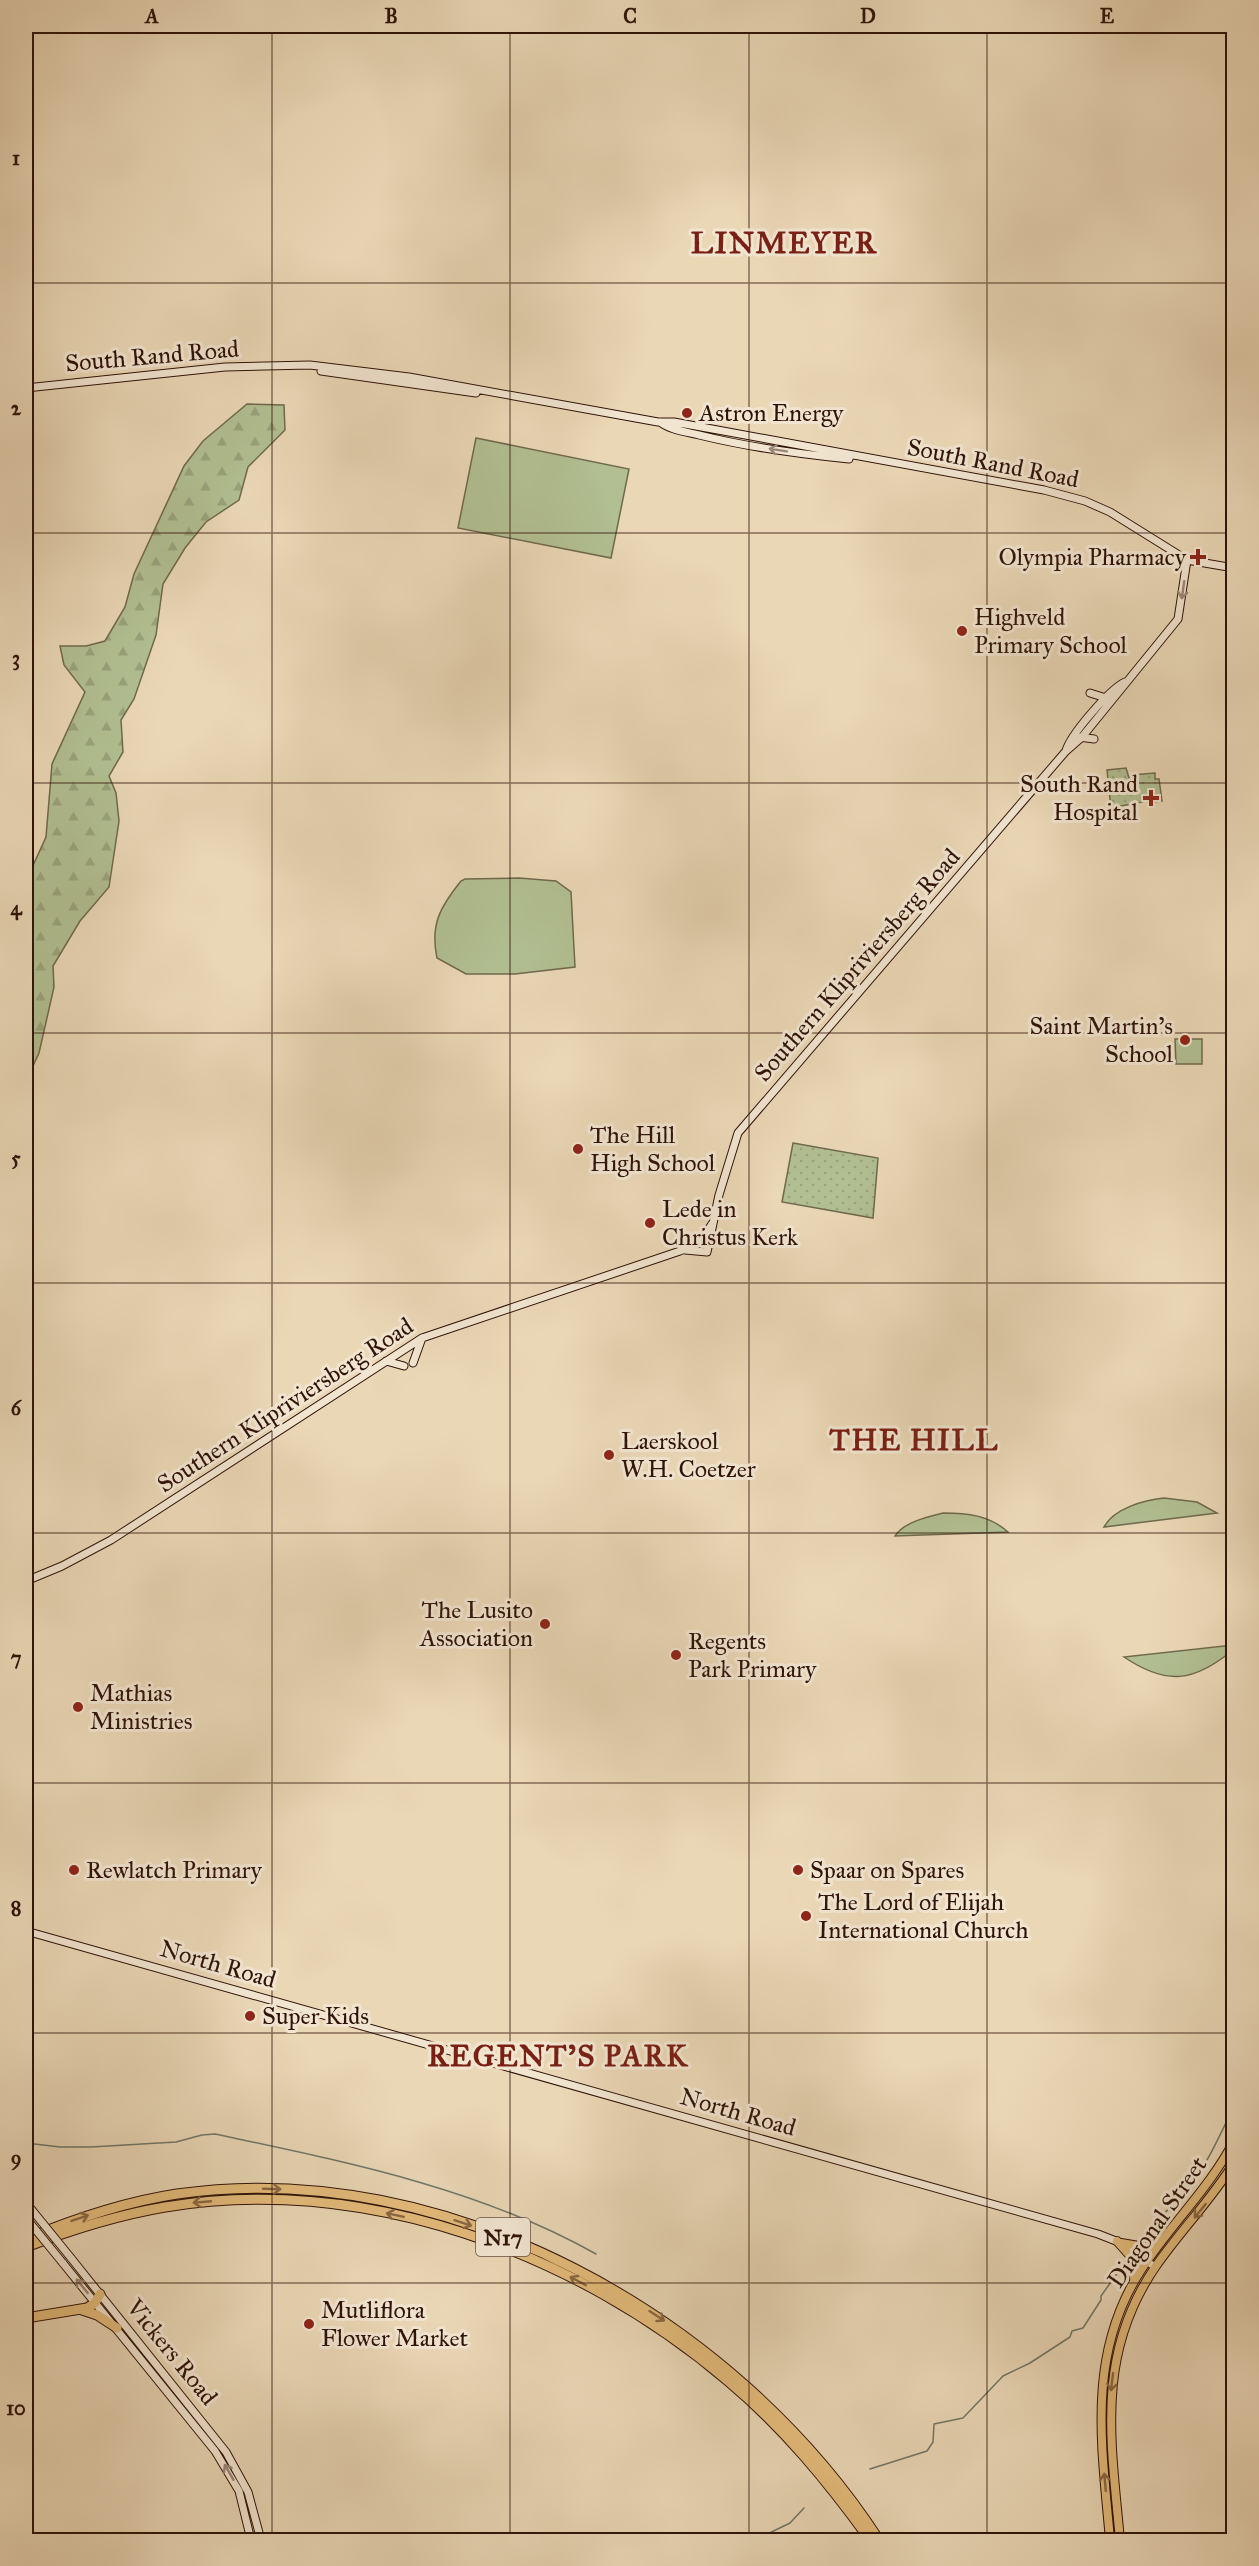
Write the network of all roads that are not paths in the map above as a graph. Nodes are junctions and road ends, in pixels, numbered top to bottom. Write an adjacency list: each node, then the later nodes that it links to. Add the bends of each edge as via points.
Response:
1 (26, 388): 2 (street, South Rand Road, via 166,372 282,365 522,398 1044,490 1086,501 1128,522)
2 (1187, 560): 3 (street); 4 (street, Southern Klipriviersberg Road, one-way to 4, via 1178,619)
3 (1233, 568)
4 (1125, 682): 6 (street, Southern Klipriviersberg Road); 7 (street, Southern Klipriviersberg Road)
5 (1090, 693): 6 (street)
6 (1106, 698): 7 (street, Southern Klipriviersberg Road)
7 (1078, 737): 8 (street); 9 (street, Southern Klipriviersberg Road, via 738,1133)
8 (1094, 739)
9 (712, 1224): 10 (street, Southern Klipriviersberg Road, via 701,1241); 10 (street, Southern Klipriviersberg Road, via 707,1252)
10 (680, 1251): 11 (street, Southern Klipriviersberg Road)
11 (422, 1338): 12 (street, Southern Klipriviersberg Road); 13 (street)
12 (385, 1361): 14 (street); 15 (street, Southern Klipriviersberg Road, via 111,1540)
13 (413, 1363)
14 (404, 1366)
15 (26, 1581)
16 (26, 1931): 22 (street, North Road)
17 (1233, 2141): 23 (main road, Diagonal Street, via 1209,2182)
18 (1233, 2163): 26 (main road, Diagonal Street, one-way to 26)
19 (26, 2202): 28 (street, Vickers Road, bridge)
20 (26, 2218): 28 (street, Vickers Road, one-way to 20, bridge)
21 (26, 2239): 35 (highway, N17, one-way to 35, via 123,2205 177,2194 238,2189 297,2190 357,2198 430,2214 494,2234 601,2282 664,2321 716,2360 807,2446)
22 (1119, 2242): 23 (main road, via 1145,2247); 25 (street, North Road); 27 (main road, via 1132,2258)
23 (1162, 2242): 25 (main road, Diagonal Street)
24 (26, 2247): 34 (highway, N17, one-way to 24, via 786,2436 729,2381 687,2348 606,2296 490,2242 372,2210 254,2199 151,2210)
25 (1147, 2261): 26 (street, North Road); 27 (main road, Diagonal Street)
26 (1155, 2266): 37 (main road, Diagonal Street, one-way to 37, via 1121,2339 1113,2376 1110,2413)
27 (1133, 2283): 36 (main road, Diagonal Street, one-way to 27, via 1101,2389 1116,2322)
28 (98, 2298): 29 (highway, via 91,2307); 31 (street, Vickers Road); 33 (street, Vickers Road, via 226,2452 248,2492)
29 (80, 2310): 30 (highway); 31 (highway)
30 (26, 2318)
31 (117, 2328): 32 (street, Vickers Road, one-way to 31, via 245,2509 225,2465)
32 (251, 2541)
33 (261, 2541)
34 (870, 2541)
35 (879, 2541)
36 (1110, 2541)
37 (1120, 2541)

